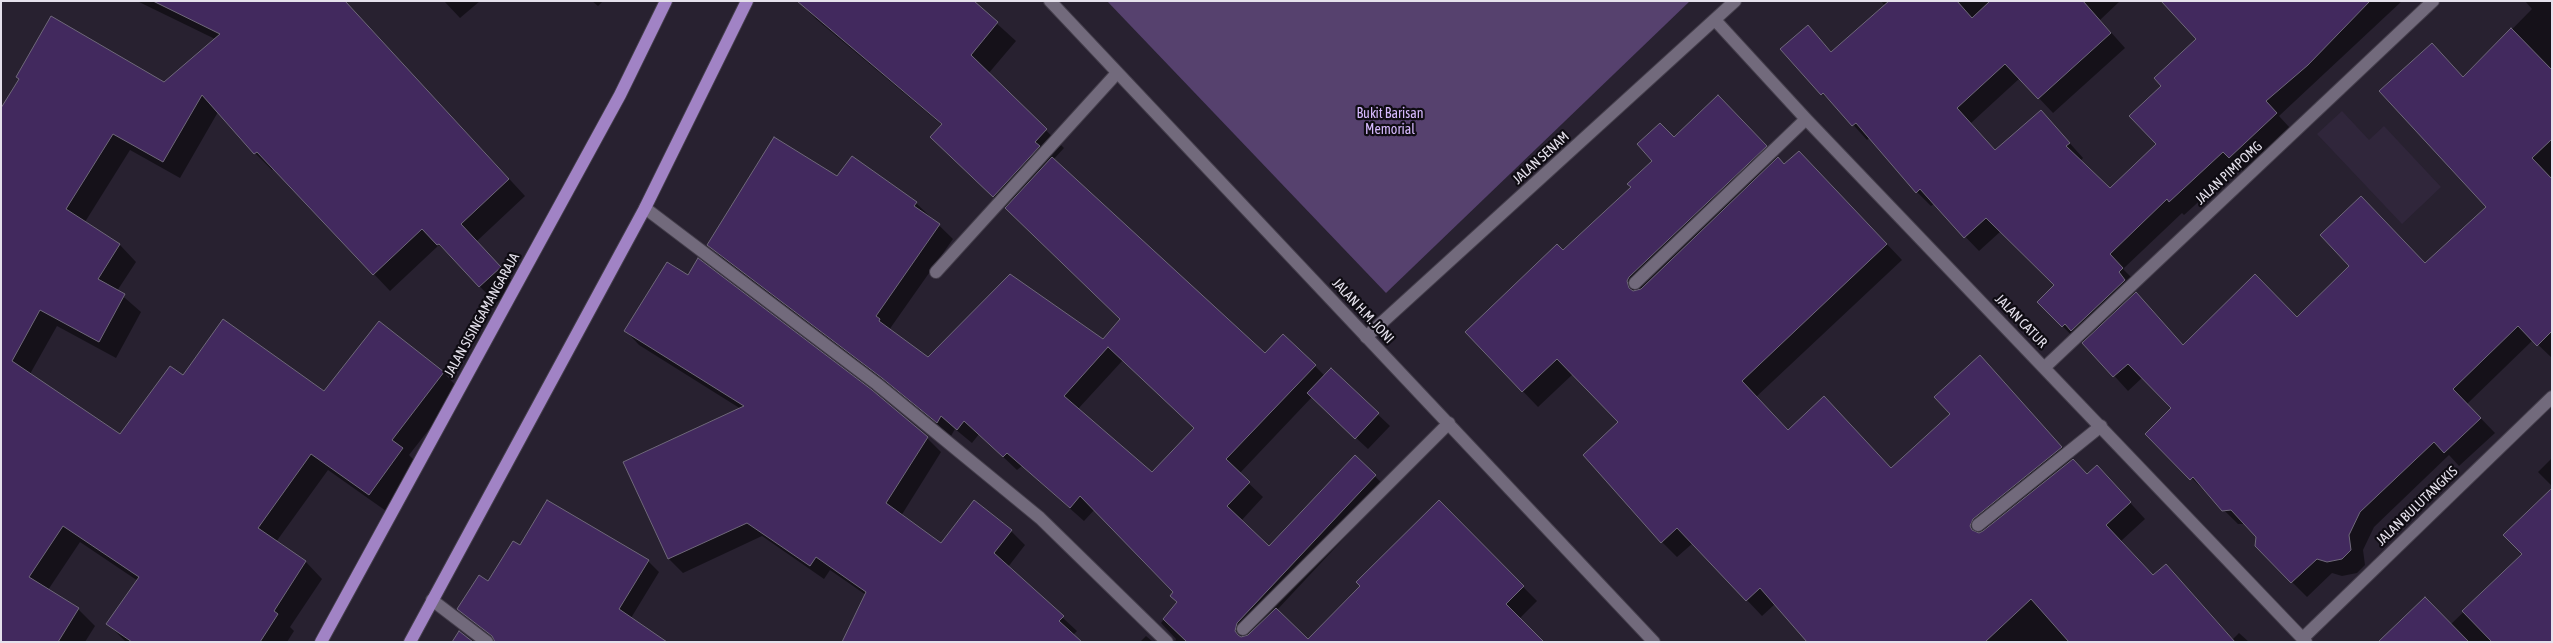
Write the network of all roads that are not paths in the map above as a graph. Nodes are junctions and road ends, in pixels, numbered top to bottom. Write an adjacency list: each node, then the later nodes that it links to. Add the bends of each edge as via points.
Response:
1 (666, 1): 21 (main road, JALAN SISINGAMANGARAJA, via 620,94)
2 (747, 1): 9 (main road)
3 (1050, 1): 7 (street, JALAN H.M. JONI)
4 (1735, 1): 6 (street, JALAN SENAM)
5 (2433, 1): 13 (street, JALAN PIMPOMG)
6 (1715, 20): 8 (street, JALAN CATUR); 12 (street, JALAN SENAM)
7 (1117, 73): 10 (street); 12 (street, JALAN H.M. JONI)
8 (1806, 119): 11 (street); 13 (street, JALAN CATUR)
9 (645, 208): 18 (main road); 24 (street, via 877,384 1033,512)
10 (936, 272)
11 (1635, 283)
12 (1366, 337): 15 (street, JALAN H.M. JONI)
13 (2045, 367): 16 (street, JALAN CATUR)
14 (2552, 397): 20 (street, JALAN BULUTANGKIS)
15 (1449, 423): 19 (street); 25 (street, JALAN H.M. JONI)
16 (2101, 426): 17 (street); 20 (street, JALAN CATUR)
17 (1978, 525)
18 (432, 600): 22 (main road); 23 (street)
19 (1244, 629)
20 (2305, 640)
21 (321, 642)
22 (410, 642)
23 (487, 642)
24 (1167, 642)
25 (1654, 642)

